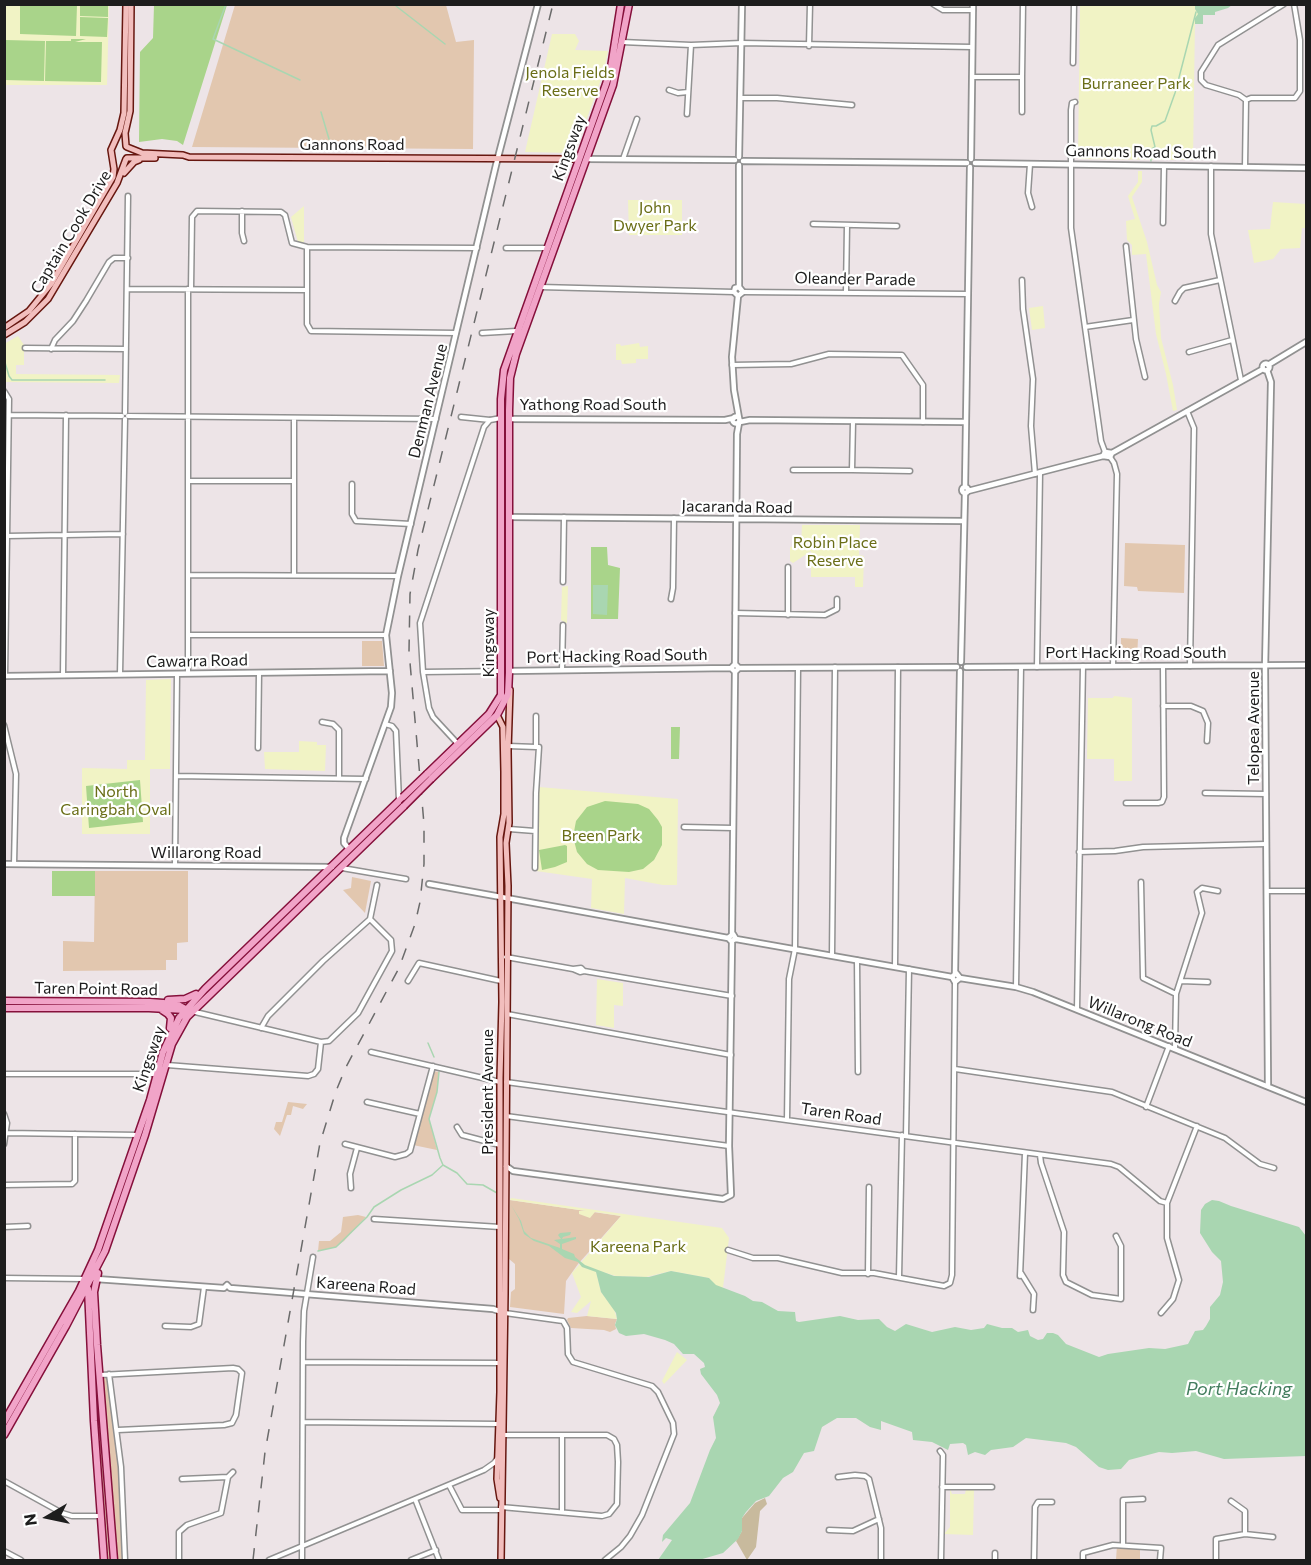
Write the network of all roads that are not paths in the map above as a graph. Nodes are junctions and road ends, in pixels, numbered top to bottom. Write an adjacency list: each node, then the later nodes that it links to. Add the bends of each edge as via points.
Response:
1 (126, 4): 31 (main road, via 124,113)
2 (131, 4): 32 (main road)
3 (538, 4): 36 (street, Denman Avenue)
4 (621, 4): 38 (main road, Kingsway, via 610,72)
5 (629, 4): 14 (main road, Kingsway)
6 (742, 4): 15 (street)
7 (810, 4): 17 (street)
8 (933, 4): 13 (street, via 943,10)
9 (1023, 4): 21 (street)
10 (1074, 4): 19 (street)
11 (1284, 4): 25 (street, via 1218,45 1201,72 1206,85)
12 (1294, 4): 25 (street, via 1300,40 1298,95)
13 (973, 7): 18 (street)
14 (622, 42): 16 (street); 39 (main road, Kingsway, via 615,79)
15 (742, 44): 16 (street); 17 (street); 24 (street)
16 (691, 45): 23 (street)
17 (809, 45): 18 (street)
18 (972, 46): 20 (street)
19 (1074, 63)
20 (972, 77): 21 (street); 42 (street)
21 (1022, 77): 28 (street)
22 (669, 90): 23 (street)
23 (688, 92): 29 (street)
24 (742, 98): 27 (street); 41 (street)
25 (1246, 99): 47 (street)
26 (1072, 102): 44 (street)
27 (852, 105)
28 (1022, 112)
29 (687, 114)
30 (637, 119): 40 (street)
31 (114, 146): 32 (main road, via 120,143); 34 (main road)
32 (127, 147): 33 (main road, Gannons Road, via 142,153); 37 (main road)
33 (189, 157): 35 (main road); 36 (main road, Gannons Road)
34 (113, 158): 37 (main road, via 120,162); 76 (main road, Captain Cook Drive, via 113,177 51,284 28,311)
35 (146, 158): 37 (main road); 49 (main road, via 134,162)
36 (498, 158): 38 (main road, Gannons Road); 60 (street, Denman Avenue)
37 (127, 159): 49 (main road, Captain Cook Drive)
38 (579, 159): 39 (main road, Gannons Road South); 62 (main road, Kingsway)
39 (587, 159): 40 (street, Gannons Road South); 66 (main road, Kingsway)
40 (623, 159): 41 (street, Gannons Road South)
41 (739, 161): 42 (street, Gannons Road South); 70 (street)
42 (971, 163): 43 (street, Gannons Road South); 72 (street)
43 (1030, 164): 44 (street, Gannons Road South); 51 (street, via 1028,193)
44 (1070, 165): 45 (street, Gannons Road South); 75 (street, via 1071,228)
45 (1164, 166): 46 (street, Gannons Road South); 53 (street)
46 (1211, 166): 47 (street, Gannons Road South); 65 (street, via 1210,234)
47 (1245, 167): 48 (street, Gannons Road South)
48 (1306, 168)
49 (117, 183): 80 (main road, Captain Cook Drive, via 48,299 25,322)
50 (128, 196): 63 (street)
51 (1032, 207)
52 (242, 211): 57 (street); 59 (street, via 282,212 294,245); 68 (street, via 197,211 192,215)
53 (1163, 223)
54 (813, 224): 55 (street)
55 (847, 225): 56 (street); 71 (street)
56 (897, 226)
57 (244, 241)
58 (1126, 246): 74 (street)
59 (307, 247): 60 (street); 69 (street)
60 (477, 248): 78 (street, Denman Avenue)
61 (506, 248): 62 (street)
62 (546, 248): 66 (main road, Kingsway)
63 (128, 258): 67 (street); 84 (street, via 109,262)
64 (1022, 280): 111 (street, via 1033,379 1031,426)
65 (1220, 280): 73 (street, via 1185,288); 81 (street)
66 (536, 286): 70 (street, Oleander Parade); 77 (main road, Kingsway); 99 (main road, Kingsway, via 514,361)
67 (128, 289): 68 (street); 85 (street)
68 (189, 289): 69 (street); 96 (street)
69 (306, 290): 78 (street, via 308,329 314,332)
70 (738, 292): 71 (street, Oleander Parade); 87 (street)
71 (846, 292): 72 (street, Oleander Parade)
72 (968, 294): 105 (street)
73 (1175, 301)
74 (1134, 320): 75 (street); 89 (street)
75 (1085, 327): 106 (street)
76 (4, 328)
77 (516, 331): 79 (street); 99 (main road, Kingsway, via 504,370)
78 (457, 333): 100 (street, Denman Avenue)
79 (482, 333)
80 (4, 335)
81 (1232, 340): 86 (street); 90 (street)
82 (1306, 342): 88 (street)
83 (25, 348): 84 (street)
84 (51, 349): 85 (street)
85 (126, 349): 95 (street)
86 (1189, 352)
87 (732, 364): 102 (street); 104 (street, via 791,364 826,354 902,355 923,385)
88 (1266, 368): 90 (street); 137 (street, Telopea Avenue, via 1271,382)
89 (1145, 377)
90 (1241, 380): 92 (street)
91 (6, 392): 93 (street)
92 (1187, 411): 107 (street); 142 (street, via 1194,428)
93 (9, 415): 94 (street); 124 (street)
94 (66, 415): 95 (street); 123 (street)
95 (125, 416): 96 (street); 122 (street)
96 (188, 417): 98 (street); 112 (street)
97 (461, 417): 101 (street, Yathong Road South)
98 (294, 418): 100 (street); 113 (street)
99 (505, 418): 101 (street, Yathong Road South); 102 (street, Yathong Road South); 116 (main road, Kingsway)
100 (437, 419): 121 (street, Denman Avenue)
101 (490, 420): 152 (street, via 484,427 422,614 419,631)
102 (737, 420): 103 (street, Yathong Road South); 119 (street)
103 (853, 422): 104 (street, Yathong Road South); 109 (street)
104 (923, 422): 105 (street, Yathong Road South)
105 (964, 422): 115 (street)
106 (1104, 454): 107 (street); 111 (street)
107 (1111, 455): 140 (street, via 1117,474)
108 (793, 470): 109 (street)
109 (852, 470): 110 (street)
110 (910, 471)
111 (1037, 474): 115 (street); 147 (street)
112 (189, 481): 113 (street); 126 (street)
113 (294, 481): 127 (street)
114 (352, 484): 121 (street, via 352,514 356,521)
115 (966, 490): 120 (street)
116 (506, 517): 117 (street, Jacaranda Road); 153 (main road, Kingsway)
117 (564, 517): 118 (street, Jacaranda Road); 129 (street)
118 (674, 518): 119 (street, Jacaranda Road); 130 (street)
119 (736, 519): 120 (street, Jacaranda Road); 132 (street)
120 (964, 521): 145 (street)
121 (411, 524): 128 (street, Denman Avenue)
122 (123, 534): 123 (street); 156 (street)
123 (65, 535): 124 (street); 158 (street)
124 (6, 536): 159 (street)
125 (788, 567): 133 (street)
126 (189, 574): 127 (street); 135 (street)
127 (294, 574): 128 (street)
128 (398, 576): 136 (street, Denman Avenue)
129 (563, 582)
130 (671, 598)
131 (837, 599): 133 (street, via 838,607 830,614)
132 (735, 614): 133 (street); 148 (street)
133 (788, 615)
134 (563, 625): 150 (street)
135 (188, 635): 136 (street); 154 (street)
136 (386, 635): 151 (street, Denman Avenue)
137 (1265, 665): 138 (street, Port Hacking Road South); 142 (street, Port Hacking Road South); 176 (street, Telopea Avenue)
138 (1306, 665)
139 (1083, 666): 140 (street, Port Hacking Road South); 147 (street, Port Hacking Road South); 186 (street)
140 (1113, 666): 141 (street, Port Hacking Road South)
141 (1162, 666): 142 (street, Port Hacking Road South); 160 (street)
142 (1190, 666)
143 (835, 667): 144 (street, Port Hacking Road South); 149 (street, Port Hacking Road South); 204 (street)
144 (898, 667): 145 (street, Port Hacking Road South); 207 (street)
145 (959, 667): 146 (street, Port Hacking Road South); 209 (street)
146 (1021, 667): 147 (street, Port Hacking Road South); 214 (street)
147 (1037, 667)
148 (735, 668): 149 (street, Port Hacking Road South); 150 (street, Port Hacking Road South); 180 (street)
149 (798, 668): 203 (street)
150 (562, 670): 153 (street, Port Hacking Road South)
151 (390, 671): 155 (street, Cawarra Road); 164 (street, Denman Avenue, via 392,700)
152 (423, 672): 153 (street); 169 (street, via 430,712)
153 (507, 672): 161 (main road, Kingsway); 165 (main road, President Avenue)
154 (188, 673): 155 (street, Cawarra Road); 157 (street, Cawarra Road)
155 (259, 673): 171 (street)
156 (120, 674): 157 (street, Cawarra Road); 158 (street, Cawarra Road)
157 (177, 674): 172 (street)
158 (63, 675): 159 (street, Cawarra Road)
159 (5, 676)
160 (1163, 706): 167 (street, via 1191,706 1203,711 1208,723); 178 (street, via 1163,800)
161 (498, 711): 165 (main road); 168 (main road, President Avenue); 169 (main road, Kingsway)
162 (536, 716): 170 (street)
163 (322, 722): 173 (street, via 339,730)
164 (385, 724): 174 (street, Denman Avenue); 177 (street, via 396,731)
165 (509, 724): 168 (main road, President Avenue)
166 (4, 725): 188 (street, via 16,774)
167 (1207, 741)
168 (505, 746): 170 (street); 181 (main road, President Avenue); 185 (main road, President Avenue)
169 (460, 747): 177 (main road, Kingsway, bridge)
170 (536, 747): 182 (street)
171 (258, 748)
172 (176, 776): 173 (street); 189 (street)
173 (339, 777): 174 (street)
174 (366, 779): 184 (street, Denman Avenue, via 344,838)
175 (1204, 794): 176 (street)
176 (1266, 794): 183 (street, Telopea Avenue)
177 (402, 802): 184 (main road, Kingsway); 191 (main road, Kingsway)
178 (1126, 803)
179 (684, 827): 180 (street)
180 (733, 828): 202 (street)
181 (509, 829): 182 (street); 185 (main road); 200 (main road, President Avenue)
182 (535, 831): 192 (street)
183 (1266, 844): 186 (street); 198 (street, Telopea Avenue)
184 (350, 849): 190 (main road, Kingsway)
185 (502, 849): 200 (main road, President Avenue)
186 (1079, 852): 221 (street)
187 (4, 864): 188 (street, Willarong Road)
188 (14, 864): 189 (street, Willarong Road)
189 (175, 865): 190 (street, Willarong Road)
190 (331, 867): 191 (street, Willarong Road); 215 (main road, Kingsway)
191 (340, 868): 193 (street, Willarong Road); 222 (main road, Kingsway)
192 (535, 868)
193 (406, 879)
194 (1141, 882): 216 (street, via 1143,978)
195 (429, 884): 200 (street, Willarong Road)
196 (377, 885): 201 (street)
197 (1218, 891): 212 (street, via 1203,888 1197,892 1201,916)
198 (1267, 891): 199 (street); 238 (street, Telopea Avenue)
199 (1306, 891)
200 (504, 897): 202 (street, Willarong Road); 205 (main road, President Avenue)
201 (370, 919): 224 (street, via 268,1016); 225 (street, Taren Point Road, via 391,940 392,951 358,1013 329,1041)
202 (732, 938): 203 (street, Willarong Road); 217 (street)
203 (795, 949): 204 (street, Willarong Road); 246 (street, via 789,979)
204 (832, 955): 206 (street, Willarong Road)
205 (503, 957): 211 (main road, President Avenue); 217 (street)
206 (857, 959): 207 (street, Willarong Road); 234 (street)
207 (895, 966): 208 (street, Willarong Road)
208 (909, 969): 209 (street, Willarong Road); 252 (street)
209 (955, 978): 214 (street, Willarong Road); 233 (street)
210 (408, 981): 211 (street, via 419,963)
211 (503, 981): 223 (main road, President Avenue); 237 (main road, President Avenue)
212 (1181, 981): 213 (street); 216 (street)
213 (1208, 982)
214 (1016, 987): 221 (street, Willarong Road)
215 (205, 989): 219 (main road, via 185,999); 222 (main road, Kingsway)
216 (1176, 994): 227 (street)
217 (732, 996): 230 (street)
218 (4, 1001): 219 (main road, Taren Point Road)
219 (150, 1005): 220 (main road, Taren Point Road); 222 (main road, Taren Point Road, via 176,1004); 228 (main road, via 171,1018)
220 (4, 1008)
221 (1077, 1009): 226 (street, Willarong Road)
222 (188, 1010): 224 (street, Taren Point Road); 228 (main road, Kingsway, via 175,1024); 231 (main road, Kingsway)
223 (506, 1014): 230 (street); 237 (main road, President Avenue)
224 (261, 1028): 225 (street, Taren Point Road)
225 (321, 1042): 231 (street, via 319,1066 311,1076)
226 (1169, 1046): 227 (street, Willarong Road); 241 (street)
227 (1175, 1049): 238 (street, Willarong Road)
228 (163, 1052): 231 (main road, Kingsway)
229 (371, 1052): 232 (street, Taren Road)
230 (730, 1055): 242 (street)
231 (163, 1064): 236 (main road, Kingsway)
232 (433, 1066): 237 (street, Taren Road); 244 (street)
233 (955, 1069): 241 (street, via 1108,1091); 253 (street)
234 (858, 1072)
235 (4, 1074): 236 (street)
236 (160, 1075): 251 (main road, Kingsway)
237 (503, 1082): 242 (street, Taren Road); 245 (main road, President Avenue); 256 (main road, President Avenue)
238 (1268, 1086): 240 (street, Willarong Road)
239 (367, 1102): 244 (street)
240 (1306, 1102)
241 (1146, 1107): 247 (street)
242 (730, 1113): 246 (street, Taren Road); 257 (street)
243 (4, 1114): 249 (street)
244 (420, 1114): 258 (street, via 413,1148 406,1154 395,1157)
245 (505, 1116): 256 (main road, President Avenue); 257 (street)
246 (787, 1120): 252 (street, Taren Road)
247 (1197, 1126): 262 (street, via 1228,1140 1260,1164); 268 (street)
248 (458, 1127): 256 (street, via 462,1135)
249 (6, 1133): 250 (street); 254 (street)
250 (75, 1134): 251 (street); 265 (street, via 72,1184)
251 (142, 1135): 279 (main road, Kingsway); 279 (main road, Kingsway, via 111,1237)
252 (904, 1136): 253 (street, Taren Road); 277 (street)
253 (953, 1143): 259 (street, Taren Road); 277 (street, via 952,1275 947,1286)
254 (4, 1144)
255 (345, 1144): 258 (street)
256 (503, 1145): 261 (main road, President Avenue); 272 (main road, President Avenue)
257 (729, 1146): 263 (street, via 731,1195 721,1199)
258 (357, 1148): 267 (street, via 350,1174)
259 (1025, 1153): 260 (street, Taren Road); 282 (street, via 1020,1275 1034,1294)
260 (1041, 1155): 268 (street, Taren Road, via 1119,1167); 273 (street, via 1064,1232 1066,1282 1092,1294 1121,1299 1121,1246)
261 (505, 1166): 263 (street); 264 (main road, President Avenue)
262 (1274, 1168)
263 (513, 1171): 264 (street)
264 (505, 1177): 272 (main road, President Avenue)
265 (4, 1185)
266 (869, 1187): 276 (street)
267 (351, 1188)
268 (1167, 1203): 285 (street, via 1167,1238 1179,1280 1173,1299)
269 (374, 1219): 272 (street)
270 (28, 1226): 271 (street)
271 (4, 1227)
272 (503, 1227): 284 (main road, President Avenue)
273 (1116, 1236)
274 (728, 1250): 276 (street, via 753,1258 778,1258 838,1272)
275 (313, 1257): 281 (street)
276 (868, 1274): 277 (street)
277 (899, 1277)
278 (4, 1278): 279 (street)
279 (90, 1280): 280 (street); 283 (main road); 286 (main road, Kingsway); 291 (main road, Kingsway); 293 (main road)
280 (204, 1287): 281 (street, Kareena Road, via 227,1285); 287 (street, via 199,1324)
281 (307, 1295): 284 (street, Kareena Road); 288 (street)
282 (1033, 1310)
283 (74, 1312): 286 (main road, via 83,1310); 297 (main road)
284 (502, 1312): 289 (main road, President Avenue); 298 (main road, President Avenue); 339 (street, via 563,1321 573,1362 652,1386 673,1423 674,1434 642,1515 621,1547)
285 (1161, 1313)
286 (89, 1322): 292 (main road, Kingsway)
287 (165, 1326)
288 (303, 1362): 289 (street); 294 (street)
289 (500, 1363): 295 (main road, President Avenue)
290 (109, 1374): 291 (street); 296 (street); 296 (street, via 233,1368 242,1377 235,1420 228,1425)
291 (99, 1375): 292 (main road); 331 (main road, Kingsway)
292 (91, 1376): 319 (main road, Kingsway)
293 (4, 1422)
294 (303, 1422): 295 (street); 325 (street)
295 (498, 1424): 300 (main road, President Avenue)
296 (118, 1430): 332 (street)
297 (4, 1435)
298 (503, 1435): 299 (street); 300 (main road, President Avenue)
299 (562, 1435): 318 (street); 318 (street, via 607,1435 618,1448 615,1508 611,1513)
300 (500, 1449): 302 (main road, President Avenue); 304 (street, via 501,1468); 317 (main road, President Avenue)
301 (940, 1451): 311 (street)
302 (497, 1459): 303 (street); 304 (main road, President Avenue)
303 (484, 1470): 304 (street); 310 (street)
304 (497, 1471): 317 (main road, President Avenue)
305 (233, 1472): 306 (street)
306 (228, 1477): 308 (street); 333 (street, via 221,1513 187,1525 179,1532)
307 (838, 1477): 320 (street, via 855,1475 869,1479)
308 (182, 1479)
309 (4, 1481): 319 (street, via 62,1513)
310 (449, 1485): 313 (street); 317 (street, via 462,1510)
311 (942, 1487): 312 (street); 341 (street)
312 (992, 1487)
313 (415, 1499): 325 (street); 326 (street)
314 (1143, 1499): 324 (street, via 1124,1500)
315 (1231, 1501): 322 (street, via 1245,1511)
316 (1053, 1502): 343 (street, via 1038,1502 1035,1507)
317 (501, 1506): 318 (street); 338 (main road, President Avenue)
318 (562, 1512)
319 (101, 1516): 330 (main road, Kingsway)
320 (879, 1519): 321 (street, via 852,1531); 340 (street)
321 (829, 1530)
322 (1245, 1534): 323 (street); 346 (street, via 1216,1539)
323 (1273, 1537)
324 (1123, 1545): 344 (street, via 1083,1552); 345 (street, via 1161,1548)
325 (302, 1548): 334 (street); 335 (street)
326 (436, 1550): 336 (street); 337 (street)
327 (4, 1551): 329 (street)
328 (995, 1553): 342 (street)
329 (21, 1560)
330 (104, 1560)
331 (114, 1560)
332 (125, 1560)
333 (178, 1560)
334 (269, 1560)
335 (302, 1560)
336 (411, 1560)
337 (439, 1560)
338 (501, 1560)
339 (605, 1560)
340 (881, 1560)
341 (941, 1560)
342 (995, 1560)
343 (1034, 1560)
344 (1083, 1560)
345 (1160, 1560)
346 (1216, 1560)

